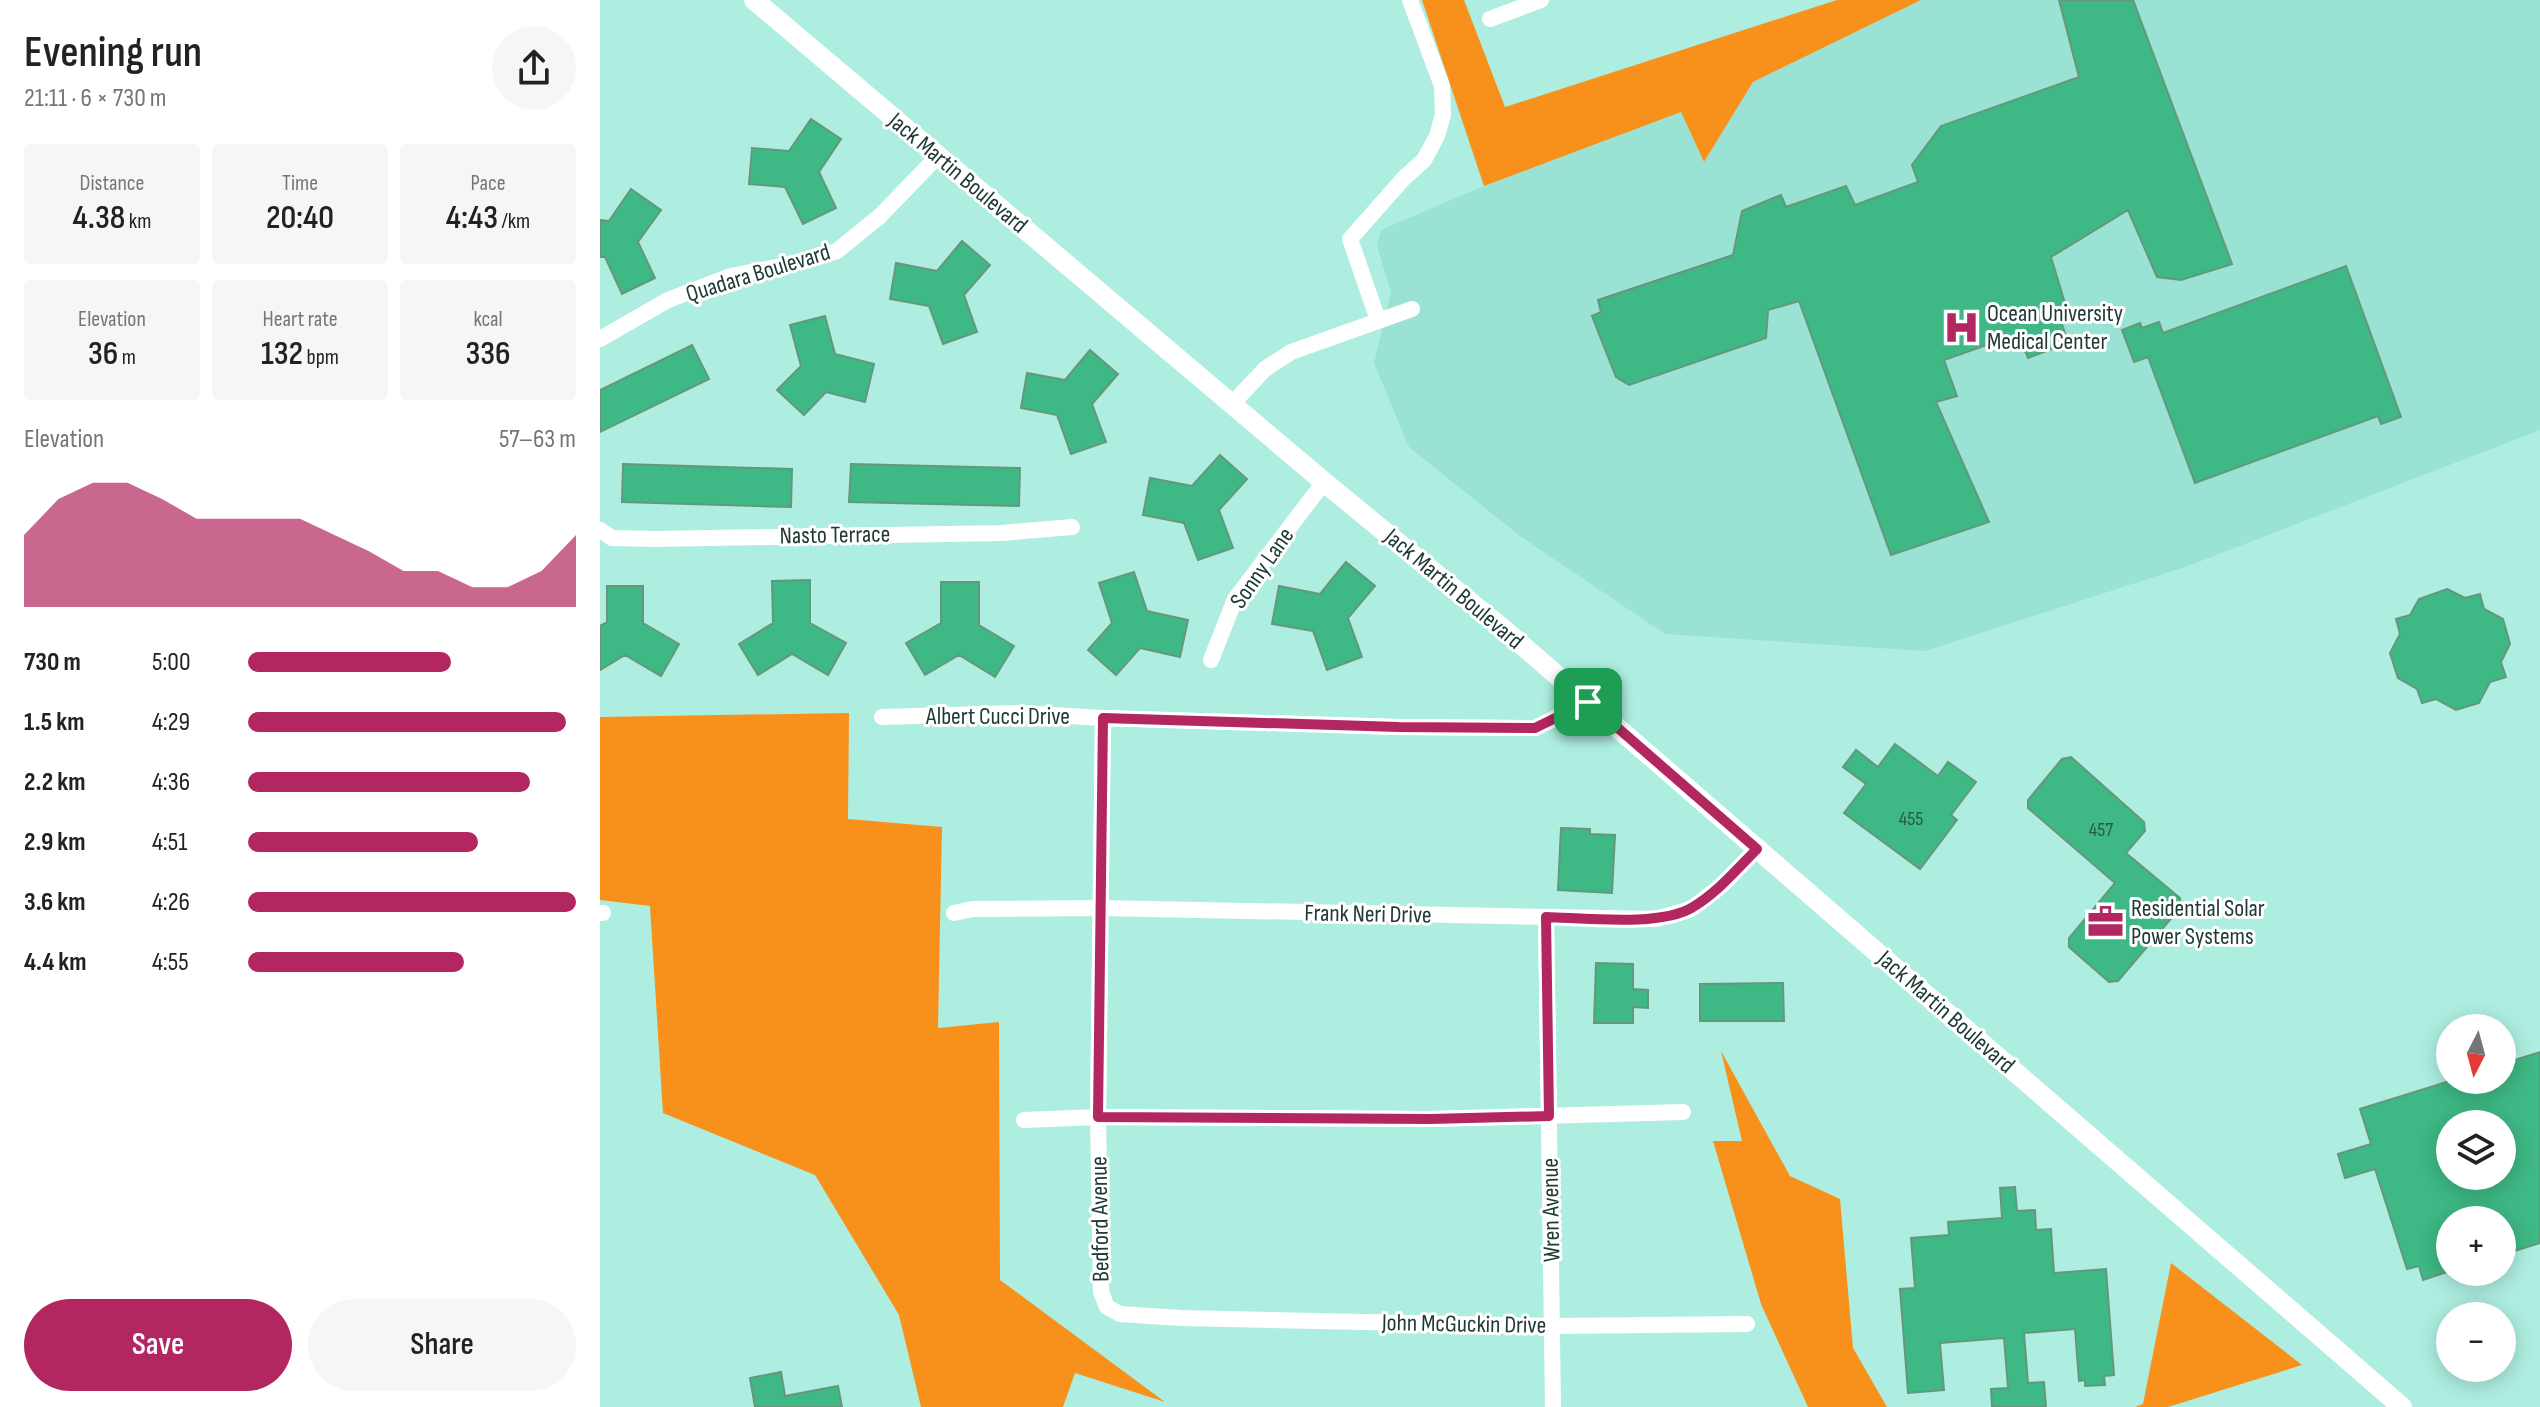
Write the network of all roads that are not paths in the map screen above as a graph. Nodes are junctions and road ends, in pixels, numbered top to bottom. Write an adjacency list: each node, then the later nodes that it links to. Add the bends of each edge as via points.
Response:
1 (754, 0): 5 (street, Jack Martin Boulevard)
2 (1410, 0): 7 (street, via 1442,86 1443,115 1424,160 1350,239)
3 (1541, 0): 4 (street)
4 (1490, 19)
5 (938, 156): 8 (street, Quadara Boulevard, via 837,251 731,276 668,300); 9 (street, Jack Martin Boulevard)
6 (1412, 309): 7 (street)
7 (1378, 320): 9 (street, via 1291,352 1265,369)
8 (600, 339)
9 (1233, 403): 10 (street, Jack Martin Boulevard)
10 (1324, 482): 13 (street, Sonny Lane, via 1235,599); 14 (street, Jack Martin Boulevard)
11 (1072, 527): 12 (street, Nasto Terrace, via 655,539 612,538)
12 (600, 530)
13 (1211, 660)
14 (1588, 702): 16 (street, Albert Cucci Drive, via 1535,728); 17 (street, Jack Martin Boulevard)
15 (882, 717): 16 (street, Albert Cucci Drive, via 1020,713)
16 (1103, 718): 18 (street, Bedford Avenue)
17 (1757, 849): 20 (street, Frank Neri Drive, via 1691,909 1656,919); 29 (street, Jack Martin Boulevard)
18 (1100, 908): 19 (street, Frank Neri Drive); 20 (street, Frank Neri Drive); 23 (street, Bedford Avenue)
19 (954, 913)
20 (1546, 917): 22 (street, Wren Avenue)
21 (1683, 1112): 22 (street)
22 (1549, 1116): 23 (street); 27 (street, Wren Avenue)
23 (1098, 1117): 24 (street); 25 (street, Bedford Avenue, via 1101,1292 1107,1307 1120,1314)
24 (1024, 1120)
25 (1181, 1318): 27 (street, John McGuckin Drive)
26 (1747, 1324): 27 (street, John McGuckin Drive)
27 (1553, 1326): 28 (street, Wren Avenue)
28 (1553, 1407)
29 (2402, 1407)

